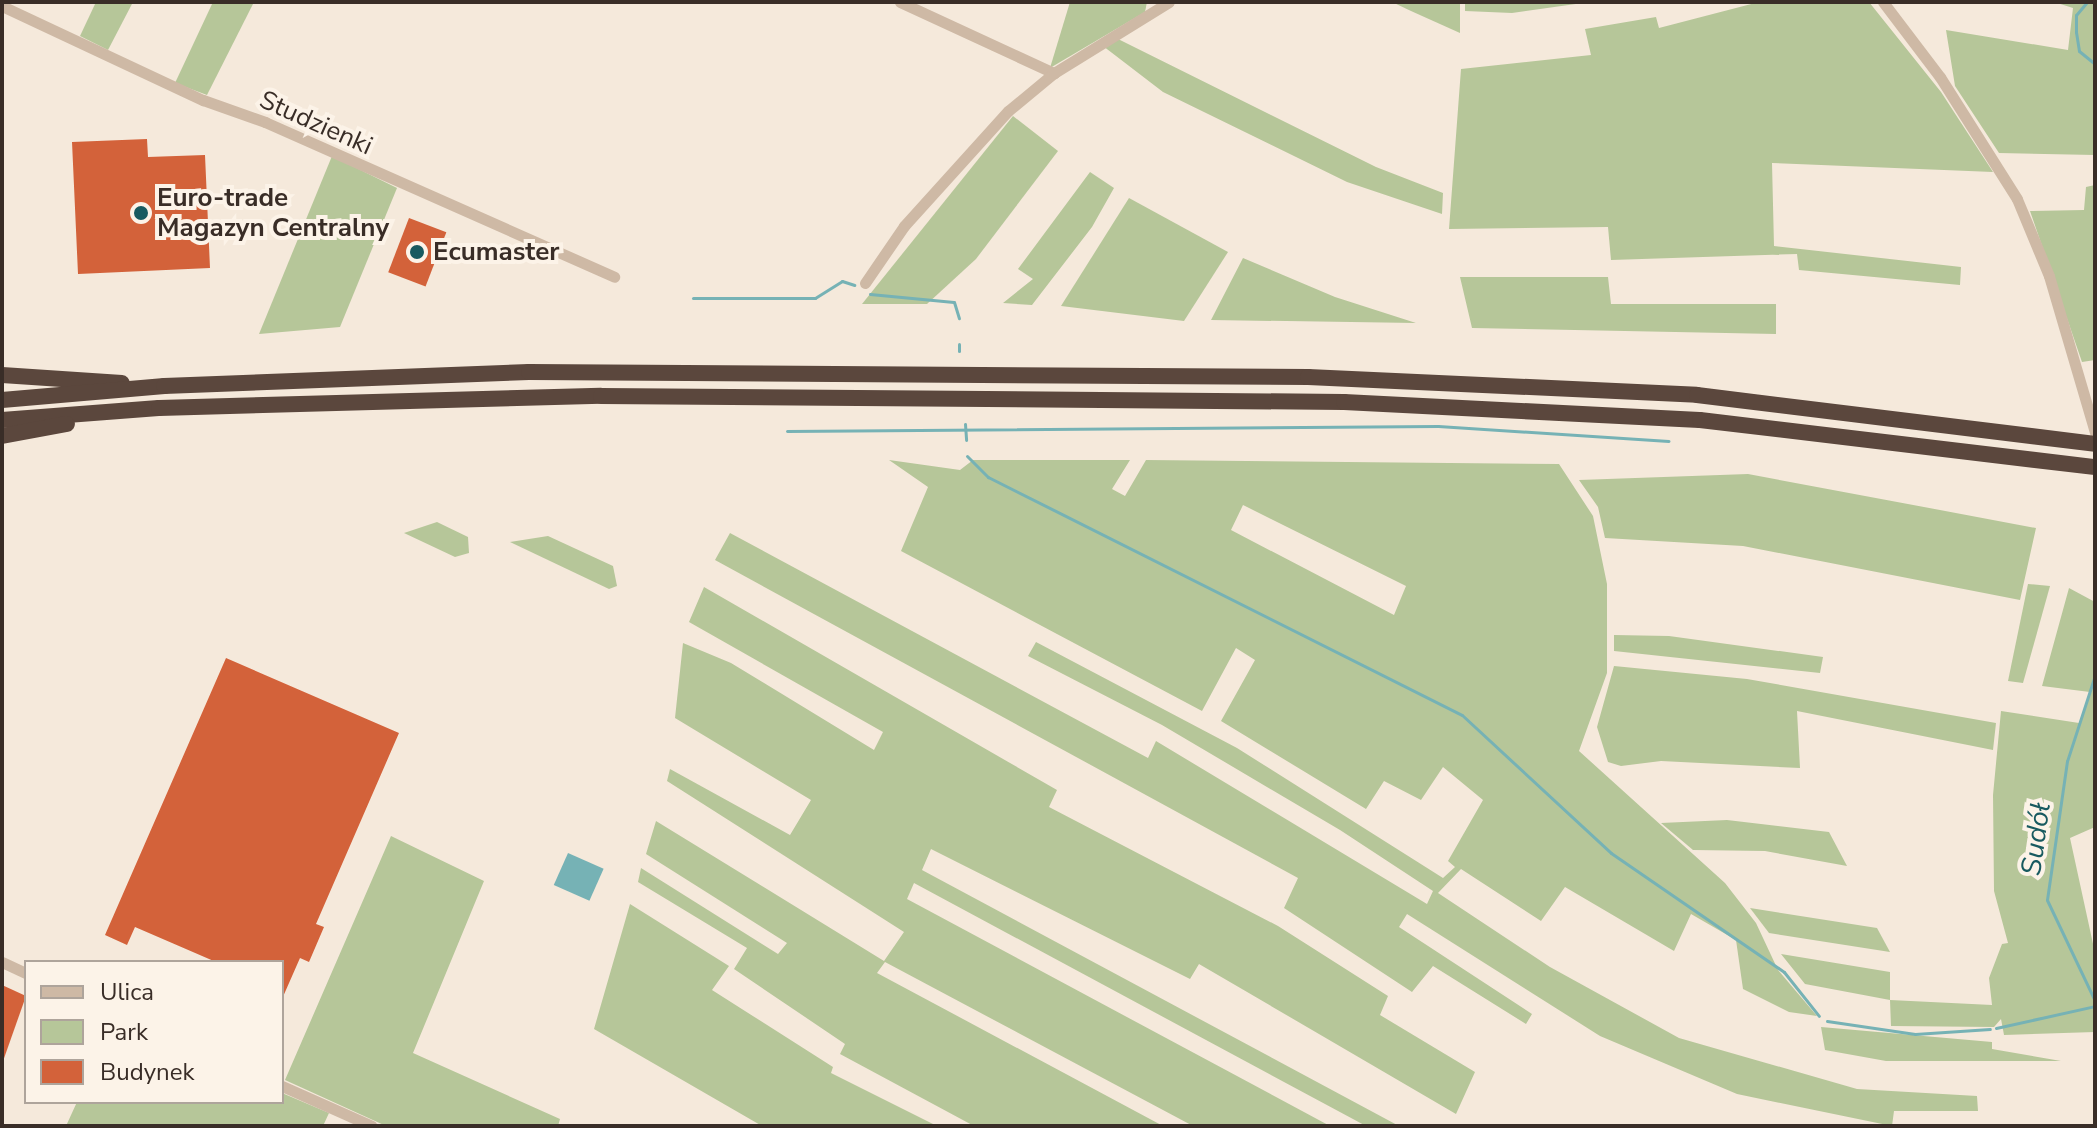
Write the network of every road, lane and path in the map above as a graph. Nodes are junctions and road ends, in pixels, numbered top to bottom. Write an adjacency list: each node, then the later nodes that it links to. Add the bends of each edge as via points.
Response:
1 (900, 2): 5 (street)
2 (1169, 2): 5 (street)
3 (1883, 2): 13 (street, via 1993,156 2027,221)
4 (2, 6): 6 (street, Studzienki, via 203,100 265,122 398,186)
5 (1054, 73): 7 (street, via 968,151)
6 (614, 277)
7 (865, 283)
8 (2, 375): 9 (highway)
9 (164, 386): 10 (highway); 15 (highway, via 529,372 1443,380 1816,405)
10 (2, 400)
11 (159, 408): 12 (highway); 14 (highway); 16 (highway, via 601,396 1360,403 1700,420)
12 (2, 420)
13 (2095, 432)
14 (2, 436)
15 (2095, 444)
16 (2095, 467)
17 (2, 962): 18 (street)
18 (24, 972)
19 (284, 1087): 20 (street)
20 (372, 1126)

